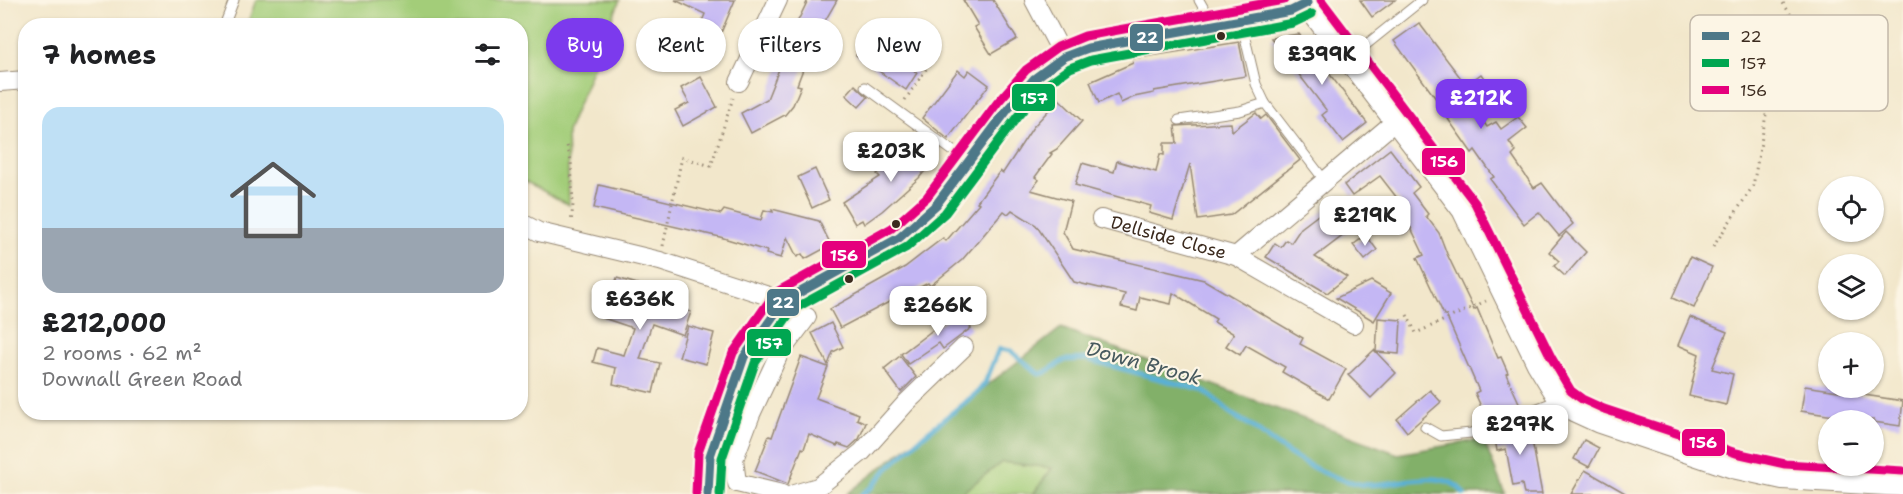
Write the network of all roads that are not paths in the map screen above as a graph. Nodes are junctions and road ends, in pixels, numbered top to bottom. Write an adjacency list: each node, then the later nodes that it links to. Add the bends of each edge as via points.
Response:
1 (234, 0): 7 (lane)
2 (778, 0): 14 (street)
3 (1034, 0): 10 (street)
4 (1199, 0): 9 (lane)
5 (1422, 0): 11 (lane)
6 (1307, 1): 8 (street, via 1291,11); 11 (main road)
7 (227, 18)
8 (1241, 21): 9 (street); 16 (lane, via 1256,84)
9 (1213, 26): 10 (street, via 1088,48)
10 (1064, 57): 19 (street, via 1034,79)
11 (1350, 57): 17 (main road)
12 (18, 81): 13 (street)
13 (0, 82)
14 (739, 82)
15 (865, 87): 19 (lane)
16 (1265, 103): 18 (lane, via 1240,111); 20 (lane)
17 (1398, 119): 20 (street, Dellside Close); 28 (main road, via 1465,209 1540,363)
18 (1179, 120)
19 (968, 162): 24 (street, via 936,205 899,238)
20 (1325, 181): 23 (street, Dellside Close)
21 (1101, 219): 23 (street, Dellside Close)
22 (528, 226): 24 (street, via 660,261)
23 (1236, 256): 26 (street, Dellside Close)
24 (784, 302): 29 (street, via 744,357)
25 (807, 317): 30 (street, via 779,354)
26 (1354, 324)
27 (964, 348): 36 (street, via 862,452 818,487)
28 (1569, 404): 31 (lane, via 1471,433 1441,436); 32 (main road, via 1600,420 1732,465 1783,476)
29 (726, 406): 30 (street); 34 (street, via 710,456)
30 (751, 414): 33 (street, via 734,459)
31 (1425, 427)
32 (1903, 483)
33 (737, 488): 35 (street)
34 (708, 494)
35 (782, 494)
36 (794, 494)

